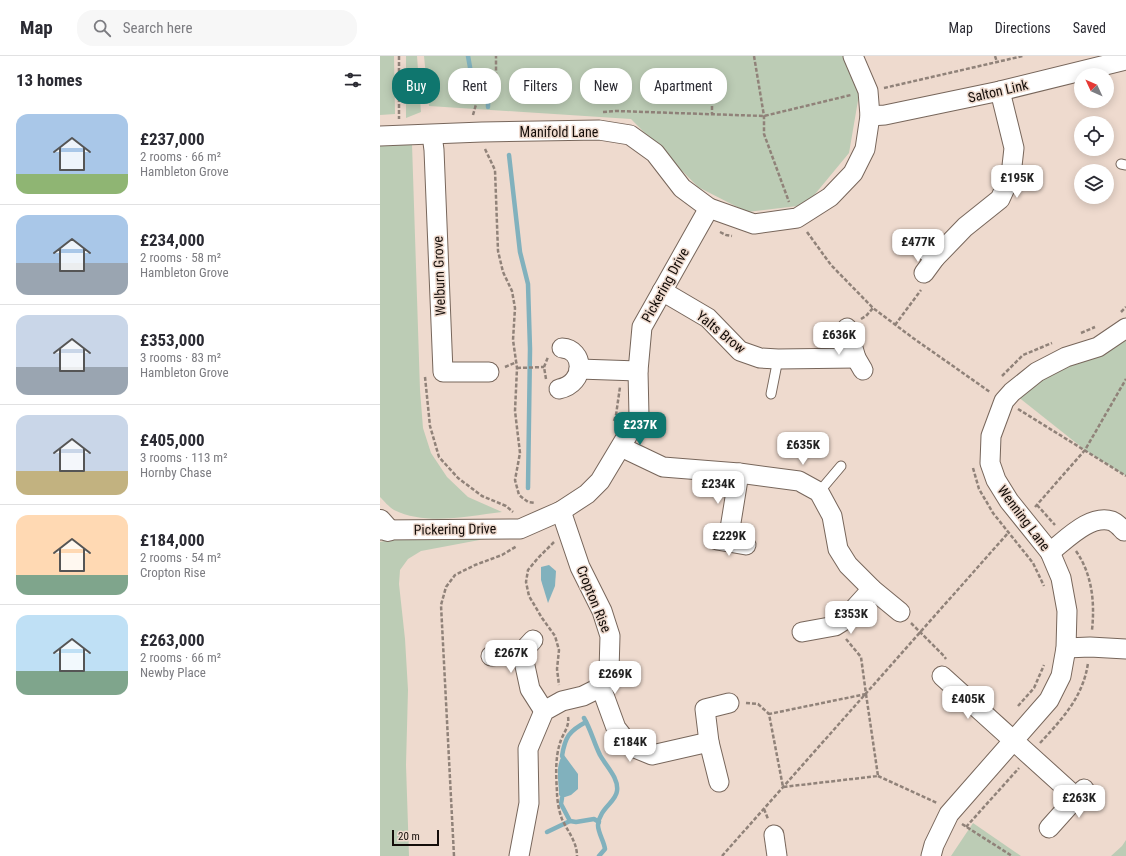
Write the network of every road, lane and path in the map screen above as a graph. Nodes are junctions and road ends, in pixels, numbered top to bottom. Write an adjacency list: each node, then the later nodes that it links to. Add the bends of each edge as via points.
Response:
1 (399, 56): 19 (path)
2 (496, 56): 16 (path, via 496,85 477,101)
3 (754, 56): 14 (path)
4 (853, 56): 9 (street)
5 (995, 56): 8 (path)
6 (1023, 56): 8 (path)
7 (1126, 60): 10 (street, Salton Link)
8 (997, 62): 9 (path)
9 (868, 91): 14 (path); 15 (street)
10 (1000, 91): 15 (street, Salton Link); 24 (street, via 1014,148 1011,175 1000,199 965,227)
11 (712, 106): 13 (path)
12 (601, 112): 13 (path)
13 (712, 114): 14 (path)
14 (764, 116): 22 (path, via 764,134)
15 (870, 116): 22 (street, via 865,149 853,173 830,197)
16 (471, 119)
17 (432, 135): 19 (street, Manifold Lane); 21 (street, Manifold Lane, via 599,130 630,135 655,153 682,188); 40 (street, Welburn Grove, via 443,372)
18 (380, 136): 19 (street, Manifold Lane)
19 (400, 136)
20 (492, 148): 37 (path, via 484,148 495,170 498,251 515,308 513,340)
21 (709, 208): 22 (street, via 754,224); 26 (street, Pickering Drive)
22 (796, 218): 30 (path, via 831,265 873,308)
23 (919, 245): 24 (street)
24 (936, 258): 25 (street)
25 (924, 273): 30 (path, via 925,285)
26 (662, 292): 35 (street, Yalts Brow, via 708,318 740,351 760,358); 39 (street, Pickering Drive, via 642,327)
27 (1126, 307): 28 (path)
28 (1123, 321): 46 (street, Wenning Lane, via 1098,347 1066,357 1037,372 1012,392)
29 (1101, 324): 32 (path)
30 (895, 325): 46 (path)
31 (847, 328): 35 (street, Yalts Brow, via 859,364)
32 (1079, 334)
33 (1053, 342): 42 (path, via 1023,355)
34 (562, 348): 36 (path, via 547,358); 38 (street, via 574,354)
35 (778, 359): 45 (lane)
36 (544, 367): 37 (path); 44 (path, via 545,378)
37 (517, 368): 55 (path, via 515,411 520,453 514,480 519,495 528,502 541,504)
38 (579, 369): 39 (street); 44 (street, via 571,384)
39 (630, 371): 47 (path); 48 (street, Pickering Drive, via 639,416)
40 (489, 372)
41 (425, 374): 58 (path, via 430,426 439,457 458,478 482,496 506,506 516,515)
42 (999, 379)
43 (1126, 379): 49 (path)
44 (559, 389)
45 (771, 394)
46 (993, 397): 49 (path); 56 (street, Wenning Lane, via 990,463 1008,501)
47 (614, 422)
48 (621, 447): 52 (street, via 663,466); 55 (street, Pickering Drive, via 600,481 587,494)
49 (1085, 450): 53 (path); 56 (path)
50 (973, 464): 60 (path, via 979,489)
51 (841, 466): 54 (lane)
52 (739, 473): 54 (street, via 799,480); 61 (street)
53 (1126, 476)
54 (819, 492): 63 (street, via 832,516 838,549 848,566)
55 (554, 514): 58 (street, Pickering Drive); 74 (street, Cropton Rise, via 602,611 610,636 609,671); 76 (path, via 557,535 554,544 544,551 528,570 526,582 529,596 555,636 559,650 557,669)
56 (1024, 518): 60 (path); 62 (street, Wenning Lane)
57 (383, 527): 58 (street, Pickering Drive)
58 (520, 529): 89 (path, via 520,539 516,548 455,575 446,587 441,605)
59 (1124, 531): 62 (street, via 1114,522 1101,519 1086,524)
60 (1008, 533): 64 (path, via 1033,563); 68 (path)
61 (730, 542)
62 (1050, 552): 69 (street, Wenning Lane, via 1061,578 1066,604)
63 (872, 588): 65 (street); 66 (street, via 843,622)
64 (1047, 592)
65 (900, 612): 68 (path)
66 (835, 626): 67 (street); 75 (path, via 861,657)
67 (802, 632)
68 (921, 632): 73 (path, via 944,656); 75 (path)
69 (1066, 648): 70 (street); 81 (street, Wenning Lane, via 1061,676 1049,700)
70 (1126, 649)
71 (490, 656): 78 (street, via 527,646 530,689)
72 (1046, 660): 80 (path, via 1034,688)
73 (942, 676): 80 (street)
74 (601, 688): 76 (street, via 584,696); 82 (street, via 616,728 630,746 652,755)
75 (866, 694): 79 (path); 85 (path); 85 (path, via 878,776)
76 (562, 701): 78 (street); 91 (path, via 569,719 560,743 557,794 562,818 577,848)
77 (730, 703): 79 (path, via 758,704); 82 (street, via 705,709)
78 (544, 711): 90 (street, via 528,748 529,803)
79 (769, 714): 85 (path)
80 (1000, 728): 81 (street)
81 (1014, 741): 83 (street); 94 (street, Wenning Lane, via 949,814)
82 (709, 742): 84 (street)
83 (1030, 755): 86 (path); 87 (street, via 1081,794)
84 (719, 782)
85 (783, 788): 92 (path)
86 (966, 827)
87 (1049, 828)
88 (774, 835): 93 (street)
89 (454, 856)
90 (520, 856)
91 (577, 856)
92 (722, 856)
93 (777, 856)
94 (930, 856)

